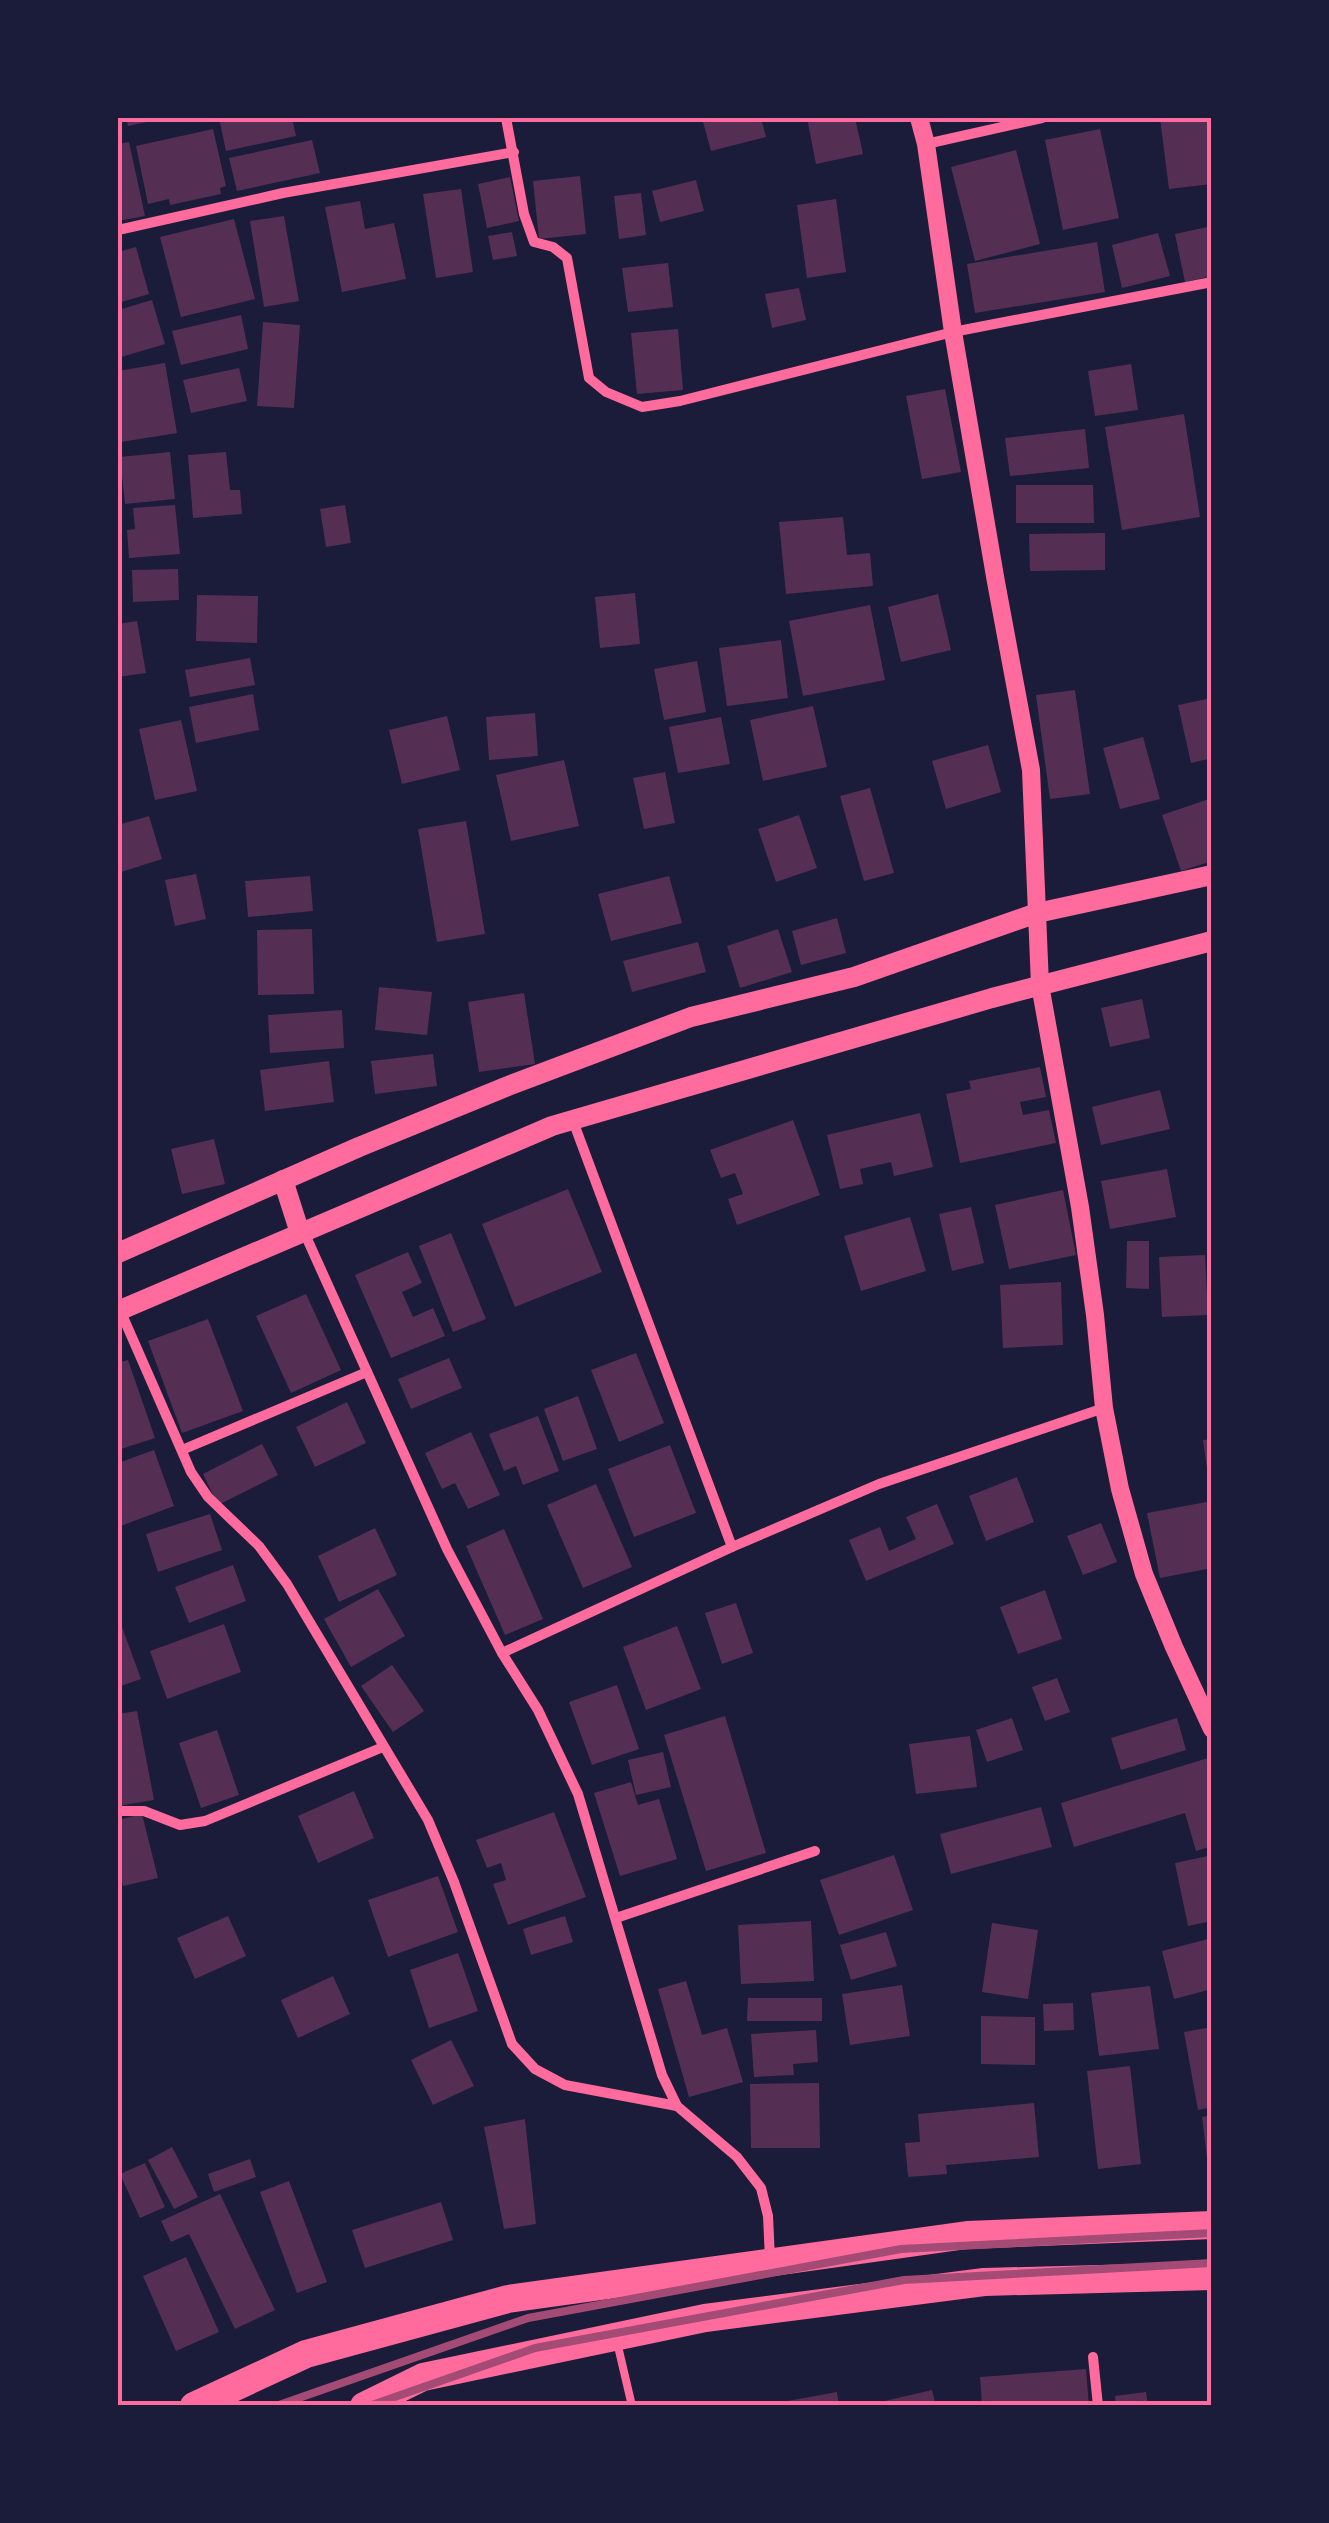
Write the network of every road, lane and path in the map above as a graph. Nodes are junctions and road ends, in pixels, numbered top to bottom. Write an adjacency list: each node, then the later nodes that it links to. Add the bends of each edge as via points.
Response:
1 (506, 118): 5 (street)
2 (919, 118): 4 (street)
3 (1042, 118): 4 (street)
4 (926, 144): 8 (street)
5 (514, 152): 6 (street); 8 (street, via 534,242 567,258 589,378 642,407)
6 (118, 230)
7 (1212, 282): 8 (street)
8 (953, 332): 10 (street, via 1031,770)
9 (1212, 875): 10 (main road)
10 (1037, 914): 12 (street); 14 (main road, via 854,978 690,1016)
11 (1212, 941): 12 (main road)
12 (1040, 986): 13 (main road); 19 (street, via 1080,1207)
13 (573, 1120): 15 (main road); 21 (street)
14 (283, 1180): 15 (main road); 16 (main road)
15 (302, 1233): 17 (main road); 18 (street)
16 (118, 1254)
17 (119, 1310): 20 (street)
18 (367, 1372): 20 (street); 22 (street)
19 (1104, 1408): 21 (street, via 880,1484); 23 (street, via 1144,1574)
20 (182, 1450): 24 (street, via 208,1496 287,1584)
21 (732, 1547): 22 (street)
22 (502, 1653): 27 (street, via 578,1794)
23 (1212, 1729)
24 (383, 1747): 25 (street, via 205,1821 180,1825 144,1810); 28 (street, via 428,1820 512,2044 535,2069 565,2086)
25 (118, 1811)
26 (815, 1850): 27 (street)
27 (616, 1918): 28 (street, via 662,2076)
28 (677, 2106): 30 (street, via 737,2157 761,2188)
29 (1212, 2225): 30 (highway, via 967,2235)
30 (770, 2263): 34 (highway, via 508,2299 306,2354)
31 (1212, 2276): 32 (highway, via 984,2282 705,2318)
32 (615, 2337): 35 (highway, via 423,2377); 36 (lane)
33 (1093, 2357): 37 (street)
34 (194, 2406)
35 (364, 2406)
36 (632, 2406)
37 (1098, 2406)

